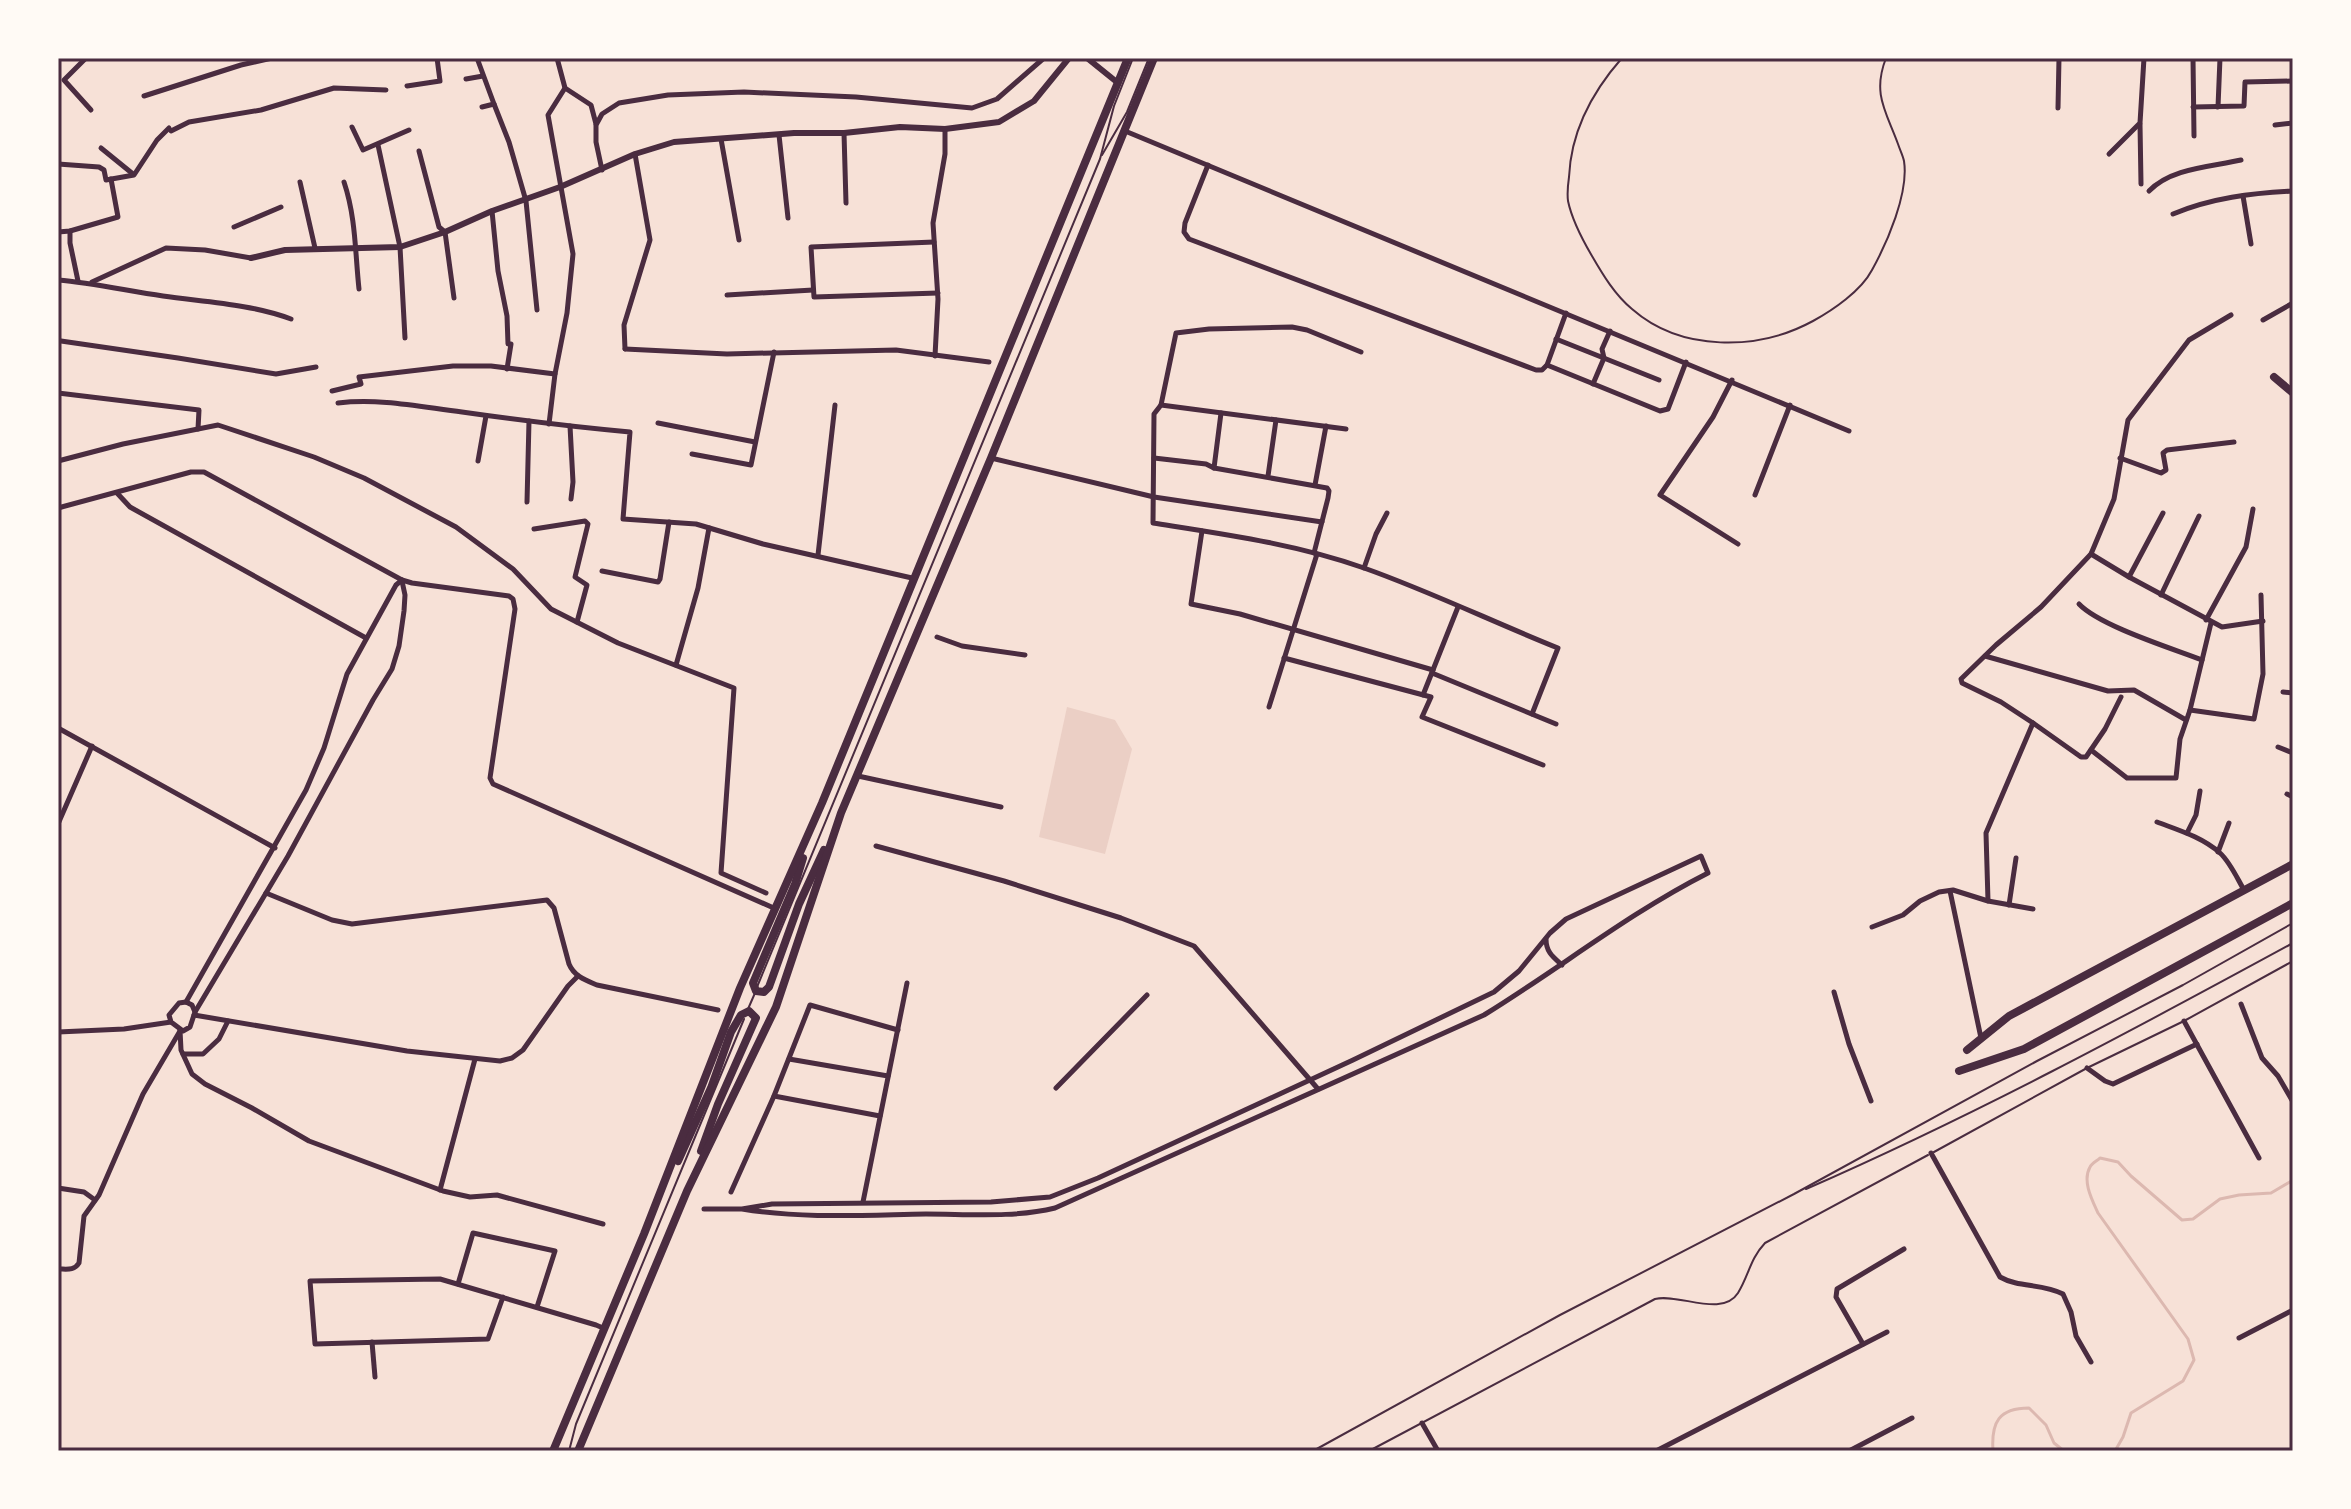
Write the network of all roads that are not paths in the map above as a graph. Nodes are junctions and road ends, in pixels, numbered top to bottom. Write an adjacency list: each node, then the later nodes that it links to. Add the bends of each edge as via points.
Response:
1 (86, 58): 30 (street, via 64,80)
2 (272, 58): 24 (street)
3 (437, 58): 21 (street, via 440,81)
4 (477, 58): 17 (street)
5 (557, 58): 22 (street)
6 (1044, 58): 33 (street, via 997,99 972,108 744,92 668,95 619,103)
7 (1069, 58): 36 (street, via 1034,101 999,122)
8 (1087, 58): 20 (street)
9 (1131, 58): 20 (main road); 48 (lane)
10 (1152, 58): 38 (main road); 48 (lane)
11 (1622, 58): 12 (lane, via 1583,116 1570,153 1568,199 1580,237 1631,309 1665,332 1705,342 1745,343 1795,331 1837,307 1871,274 1901,200 1904,162 1881,99)
12 (1886, 58)
13 (2059, 58): 29 (street)
14 (2144, 58): 31 (street)
15 (2193, 58): 27 (street)
16 (2220, 58): 28 (street)
17 (483, 76): 18 (street); 25 (street)
18 (466, 79)
19 (2293, 81): 28 (street, via 2245,82 2244,106)
20 (1118, 83): 162 (main road)
21 (407, 86)
22 (565, 88): 33 (street, via 591,105); 58 (street, via 548,115)
23 (386, 90): 53 (street, via 334,88 261,110 189,122 157,140)
24 (144, 96)
25 (494, 104): 26 (street); 62 (street)
26 (482, 107)
27 (2193, 107): 28 (street); 41 (street)
28 (2218, 107)
29 (2058, 108)
30 (91, 110)
31 (2140, 123): 47 (street); 57 (street)
32 (2293, 123): 34 (street)
33 (596, 125): 52 (street)
34 (2275, 125)
35 (352, 127): 43 (street, via 363,150)
36 (945, 129): 39 (street); 73 (street)
37 (409, 130): 43 (street)
38 (1124, 131): 51 (street); 132 (main road)
39 (844, 133): 40 (street); 63 (street)
40 (779, 135): 42 (street); 67 (street)
41 (2194, 136)
42 (721, 139): 46 (street, via 674,142); 72 (street)
43 (378, 145): 76 (street)
44 (101, 148): 53 (street)
45 (419, 151): 71 (street, via 439,227)
46 (635, 154): 52 (street); 97 (street, via 650,240 624,325 625,350)
47 (2109, 154)
48 (1100, 159): 286 (lane)
49 (2241, 160): 59 (street, via 2159,180)
50 (58, 164): 54 (street, via 99,167 105,179)
51 (1208, 165): 89 (street); 103 (street, via 1185,223 1189,239 1536,370)
52 (602, 170): 58 (street)
53 (134, 175): 54 (street)
54 (111, 179): 69 (street, via 118,217)
55 (300, 182): 77 (street)
56 (344, 182): 75 (street)
57 (2141, 184)
58 (560, 187): 62 (street); 106 (street, via 573,269)
59 (2149, 191)
60 (2293, 191): 61 (street)
61 (2243, 196): 66 (street); 74 (street)
62 (526, 201): 65 (street); 88 (street)
63 (846, 203)
64 (281, 207): 68 (street)
65 (492, 211): 71 (street); 105 (street, via 511,344)
66 (2173, 214)
67 (788, 218)
68 (234, 227)
69 (70, 231): 70 (street); 80 (street)
70 (58, 232)
71 (445, 232): 76 (street); 86 (street)
72 (739, 240)
73 (934, 242): 83 (street, via 811,247); 84 (street)
74 (2251, 244)
75 (357, 247): 76 (street); 77 (street); 82 (street)
76 (400, 247): 94 (street)
77 (315, 248): 78 (street)
78 (251, 258): 81 (street, via 166,248)
79 (58, 280): 80 (street)
80 (78, 282): 81 (street)
81 (90, 283): 91 (street)
82 (359, 289)
83 (813, 290): 84 (street, via 814,297); 85 (street)
84 (938, 293): 99 (street)
85 (727, 295)
86 (454, 298)
87 (2293, 303): 92 (street)
88 (537, 310)
89 (1566, 313): 93 (street); 95 (street)
90 (2231, 315): 134 (street, via 2189,340 2128,420)
91 (291, 319)
92 (2263, 320)
93 (1610, 331): 100 (street); 102 (street)
94 (405, 338)
95 (1556, 339): 100 (street); 103 (street)
96 (61, 341): 104 (street, via 276,374)
97 (774, 352): 99 (street, via 896,350); 129 (street)
98 (1361, 352): 116 (street, via 1292,327 1176,333)
99 (935, 356): 101 (street)
100 (1604, 358): 108 (street); 110 (street)
101 (989, 362)
102 (1686, 362): 109 (street); 110 (street, via 1664,411)
103 (1547, 365): 110 (street)
104 (316, 367)
105 (507, 369): 106 (street); 111 (street, via 453,366 359,377 361,384)
106 (555, 374): 123 (street)
107 (2274, 377): 113 (main road)
108 (1659, 380)
109 (1732, 380): 117 (street); 155 (street, via 1660,495)
110 (1593, 384)
111 (332, 391)
112 (58, 393): 126 (street, via 199,410)
113 (2293, 393)
114 (338, 403): 119 (street, via 413,404)
115 (835, 405): 158 (street)
116 (1161, 405): 118 (street); 133 (street, via 1154,414)
117 (1790, 405): 128 (street); 141 (street)
118 (1222, 413): 120 (street); 137 (street)
119 (486, 416): 121 (street); 136 (street)
120 (1276, 420): 125 (street); 138 (street)
121 (529, 421): 123 (street); 144 (street)
122 (658, 423): 129 (street)
123 (549, 424): 124 (street)
124 (570, 426): 143 (street); 150 (street, via 630,432 623,519)
125 (1326, 426): 127 (street); 139 (street)
126 (198, 429): 135 (street); 169 (street, via 218,425 364,478 456,527 513,569 551,609)
127 (1346, 429)
128 (1849, 431)
129 (755, 442): 131 (street, via 748,466)
130 (2234, 442): 134 (street, via 2167,450 2162,456 2166,470 2161,473)
131 (692, 454)
132 (991, 458): 142 (street); 196 (main road)
133 (1154, 458): 137 (street); 142 (street)
134 (2120, 458): 157 (street, via 2114,499)
135 (58, 461)
136 (478, 461)
137 (1214, 468): 138 (street)
138 (1268, 476): 139 (street)
139 (1315, 485): 151 (street, via 1329,491)
140 (117, 493): 145 (street); 163 (street, via 204,472); 173 (street, via 130,507)
141 (1755, 495)
142 (1154, 497): 151 (street); 154 (street, via 1153,523)
143 (571, 499)
144 (527, 502)
145 (58, 508)
146 (2253, 509): 170 (street, via 2246,547)
147 (1387, 513): 159 (street)
148 (2163, 513): 161 (street)
149 (2199, 516): 164 (street)
150 (669, 522): 152 (street); 160 (street, via 658,582)
151 (1322, 522): 156 (street)
152 (709, 528): 158 (street); 178 (street)
153 (534, 529): 169 (street, via 588,524 575,577 587,585)
154 (1202, 531): 156 (street); 171 (street, via 1191,604)
155 (1738, 544)
156 (1316, 553): 159 (street); 171 (street)
157 (2091, 554): 161 (street); 175 (street)
158 (818, 555): 162 (street)
159 (1364, 568): 167 (street)
160 (602, 571)
161 (2129, 577): 164 (street)
162 (912, 578): 198 (main road)
163 (402, 580): 173 (street); 212 (street, via 404,611 392,669); 217 (street, via 513,599 493,784)
164 (2161, 595): 170 (street)
165 (2261, 595): 168 (street)
166 (2079, 604): 177 (street, via 2113,624)
167 (1458, 607): 179 (street); 186 (street, via 1558,648)
168 (2263, 621): 170 (street, via 2222,627); 185 (street, via 2263,674 2254,719)
169 (577, 622): 178 (street)
170 (2208, 622): 177 (street)
171 (1292, 630): 176 (street); 179 (street)
172 (937, 637): 174 (street)
173 (366, 638): 206 (street, via 347,674 311,779)
174 (1025, 655)
175 (1985, 656): 187 (street, via 2108,691 2134,690); 188 (street, via 1963,675 1962,683)
176 (1284, 658): 182 (street); 184 (street)
177 (2202, 660): 185 (street)
178 (676, 665): 213 (street, via 734,688 721,873)
179 (1432, 671): 182 (street); 186 (street)
180 (2283, 692): 181 (street)
181 (2293, 693)
182 (1423, 695): 195 (street, via 1431,697 1422,717)
183 (2121, 697): 193 (street)
184 (1269, 707)
185 (2190, 710): 187 (street)
186 (1532, 714): 189 (street)
187 (2186, 720): 193 (street, via 2176,778 2127,778)
188 (2033, 723): 193 (street, via 2081,757); 214 (street, via 1986,833)
189 (1556, 724)
190 (58, 728): 191 (street)
191 (92, 746): 203 (street); 206 (street)
192 (2278, 747): 194 (street)
193 (2091, 750)
194 (2293, 753)
195 (1543, 765)
196 (857, 776): 199 (street); 200 (main road)
197 (2200, 791): 204 (street)
198 (822, 803): 200 (main road, via 753,983 756,991 769,987 799,904); 217 (main road)
199 (1001, 807)
200 (841, 813): 261 (main road, via 776,1007)
201 (2157, 822): 204 (street)
202 (2229, 823): 207 (street)
203 (58, 824)
204 (2187, 833): 207 (street)
205 (876, 846): 250 (street, via 1004,881 1194,946)
206 (275, 848): 230 (street)
207 (2218, 852): 210 (street)
208 (2016, 858): 216 (street)
209 (2293, 864): 210 (main road)
210 (2244, 890): 241 (main road, via 2009,1016)
211 (1949, 891): 214 (street); 220 (street); 241 (street)
212 (266, 893): 225 (street, via 352,924 547,900 572,972); 234 (street)
213 (766, 893)
214 (1988, 901): 216 (street)
215 (2293, 903): 248 (main road, via 2024,1049)
216 (2009, 905): 218 (street)
217 (776, 909): 269 (main road)
218 (2033, 909)
219 (2293, 923): 263 (lane)
220 (1872, 927)
221 (1546, 938): 224 (street, via 1550,955); 224 (street, via 1566,919 1701,856 1708,873); 227 (street)
222 (2293, 943): 263 (lane, via 1958,1120)
223 (2293, 961): 236 (lane)
224 (1562, 965): 231 (street)
225 (578, 976): 233 (street, via 597,985); 245 (street, via 523,1050 500,1061)
226 (907, 983): 239 (street)
227 (1494, 992): 231 (street); 250 (street)
228 (1834, 992): 254 (street)
229 (1147, 995): 251 (street)
230 (186, 1002): 234 (street); 237 (street, via 173,1009)
231 (1502, 1004): 252 (street)
232 (2241, 1004): 255 (street, via 2262,1058)
233 (718, 1010)
234 (194, 1014): 235 (street); 238 (street, via 190,1027)
235 (228, 1021): 244 (street, via 203,1054); 245 (street)
236 (2184, 1021): 242 (street); 247 (lane)
237 (171, 1022): 238 (street); 240 (street)
238 (180, 1030): 244 (street); 264 (street, via 143,1094)
239 (898, 1030): 246 (street, via 810,1005); 249 (street)
240 (58, 1032)
241 (1981, 1039): 243 (main road)
242 (2197, 1044): 247 (street, via 2113,1084); 258 (street)
243 (1967, 1050)
244 (183, 1054): 260 (street, via 192,1074 205,1084 309,1141)
245 (475, 1059): 260 (street)
246 (789, 1059): 249 (street); 253 (street)
247 (2087, 1068): 257 (lane)
248 (1959, 1071)
249 (888, 1076): 256 (street)
250 (1310, 1079): 252 (street); 265 (street, via 1050,1197)
251 (1056, 1088)
252 (1318, 1089): 267 (street, via 1040,1212 826,1215)
253 (774, 1096): 256 (street); 262 (street)
254 (1871, 1101)
255 (2293, 1102)
256 (880, 1116): 265 (street)
257 (1931, 1153): 281 (street, via 2000,1277 2063,1294); 284 (lane, via 1765,1243 1754,1255 1736,1297 1708,1305 1655,1299)
258 (2259, 1158)
259 (58, 1188): 264 (street, via 84,1192)
260 (440, 1190): 268 (street, via 470,1197 497,1195)
261 (687, 1191): 269 (main road, via 756,1018 749,1011 731,1032); 287 (main road)
262 (731, 1192)
263 (1794, 1194): 288 (lane)
264 (95, 1200): 271 (street, via 84,1216 79,1263)
265 (863, 1202): 267 (street)
266 (704, 1209): 267 (street)
267 (742, 1209)
268 (603, 1224)
269 (644, 1234): 276 (main road)
270 (1904, 1249): 280 (street, via 1837,1289 1836,1297)
271 (58, 1269)
272 (458, 1284): 273 (street); 274 (street, via 473,1233 555,1251); 279 (street, via 440,1279 310,1281 315,1344)
273 (503, 1297): 274 (street); 279 (street, via 488,1339)
274 (537, 1307): 276 (street)
275 (2293, 1310): 278 (street)
276 (604, 1329): 285 (main road)
277 (1887, 1332): 280 (street)
278 (2239, 1338)
279 (372, 1342): 282 (street)
280 (1863, 1344): 291 (street)
281 (2091, 1362)
282 (375, 1377)
283 (1912, 1418): 292 (street)
284 (1422, 1423): 289 (lane); 290 (street)
285 (553, 1451)
286 (569, 1451)
287 (578, 1451)
288 (1313, 1451)
289 (1369, 1451)
290 (1438, 1451)
291 (1656, 1451)
292 (1849, 1451)

